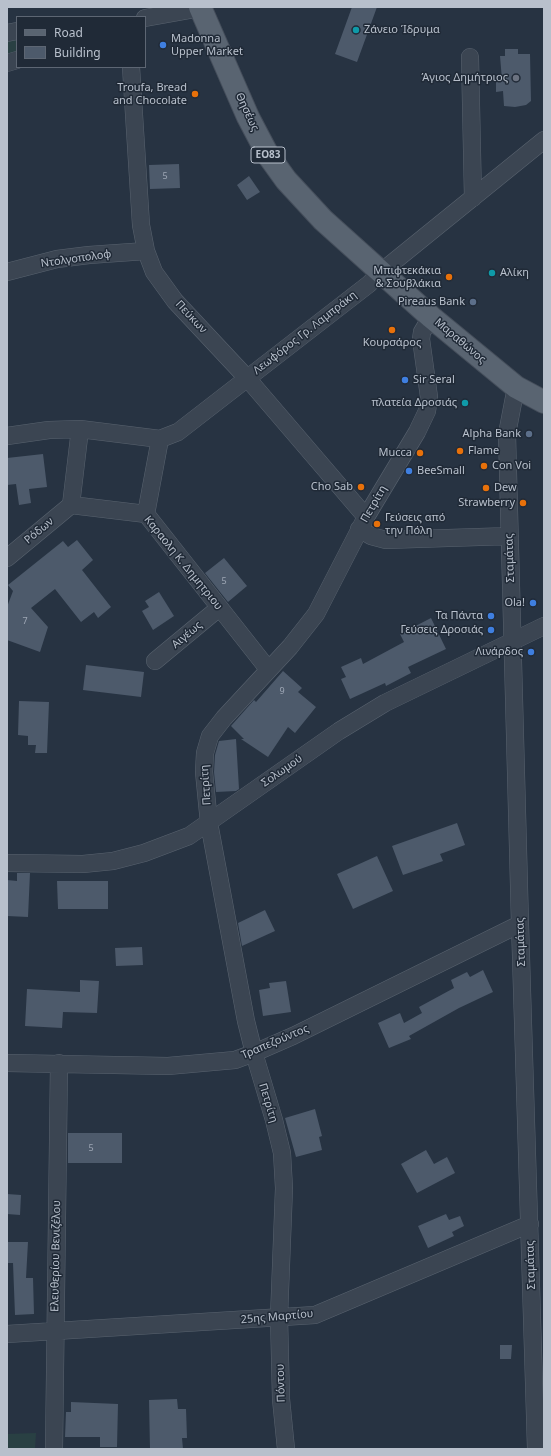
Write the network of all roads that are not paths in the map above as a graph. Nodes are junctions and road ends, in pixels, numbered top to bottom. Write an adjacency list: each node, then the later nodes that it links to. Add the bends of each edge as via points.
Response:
1 (201, 8): 2 (street); 9 (main road, Θησέως / ΕΟ83, via 248,117 268,155 286,180 324,220)
2 (146, 18)
3 (470, 57): 6 (street)
4 (131, 68): 7 (street, Πεύκων, via 141,225)
5 (544, 140): 6 (street, Λεωφόρος Γρ. Λαμπράκη)
6 (473, 198): 9 (street, Λεωφόρος Γρ. Λαμπράκη)
7 (146, 251): 8 (street, Ντολγοπολοφ, via 89,255); 11 (street, Πεύκων, via 154,272 175,301)
8 (7, 272)
9 (381, 272): 10 (main road, Μαραθώνος / ΕΟ83); 11 (street, Λεωφόρος Γρ. Λαμπράκη)
10 (431, 317): 12 (main road, Μαραθώνος / ΕΟ83); 19 (street, Πετρίτη, via 421,339 429,397 427,411)
11 (247, 378): 16 (street, Λεωφόρος Γρ. Λαμπράκη, via 178,432); 19 (street, Πεύκων)
12 (511, 383): 13 (main road, Μαραθώνος / ΕΟ83); 20 (street, Σταμάτας, via 507,434)
13 (544, 402)
14 (80, 429): 15 (street, Λεωφόρος Γρ. Λαμπράκη); 16 (street, Λεωφόρος Γρ. Λαμπράκη); 17 (street)
15 (7, 436)
16 (160, 439): 18 (street)
17 (71, 505): 18 (street, Καραολη Κ. Δημητριου); 21 (street, Ρόδων)
18 (146, 514): 22 (street, Καραολη Κ. Δημητριου)
19 (363, 523): 20 (street, via 371,536 386,540); 26 (street, Πετρίτη, via 316,614 290,647)
20 (510, 536): 24 (street, Σταμάτας)
21 (7, 558)
22 (219, 608): 25 (street, Αιγέως); 26 (street, Καραολη Κ. Δημητριου)
23 (544, 626): 24 (street, Σολωμού)
24 (513, 642): 27 (street, Σολωμού, via 385,703 339,731); 29 (street, Σταμάτας)
25 (155, 661)
26 (268, 669): 27 (street, Πετρίτη, via 210,736 205,753 204,772)
27 (209, 822): 28 (street, Σολωμού, via 189,836 144,853 113,861 83,864); 30 (street, Πετρίτη)
28 (7, 863)
29 (520, 924): 30 (street, Τραπεζούντος); 33 (street, Σταμάτας)
30 (254, 1054): 32 (street, Τραπεζούντος, via 235,1060 168,1066); 34 (street, Πετρίτη, via 282,1153 284,1188)
31 (7, 1063): 32 (street, Τραπεζούντος)
32 (59, 1064): 35 (street, Ελευθερίου Βενιζέλου)
33 (530, 1224): 34 (street, 25ης Μαρτίου, via 315,1315); 40 (street, Σταμάτας)
34 (279, 1317): 35 (street, 25ης Μαρτίου); 39 (street, Πόντου, via 281,1399)
35 (55, 1332): 36 (street, 25ης Μαρτίου); 38 (street, Ελευθερίου Βενιζέλου)
36 (7, 1334)
37 (544, 1446): 40 (street)
38 (54, 1449)
39 (286, 1449)
40 (537, 1449)

